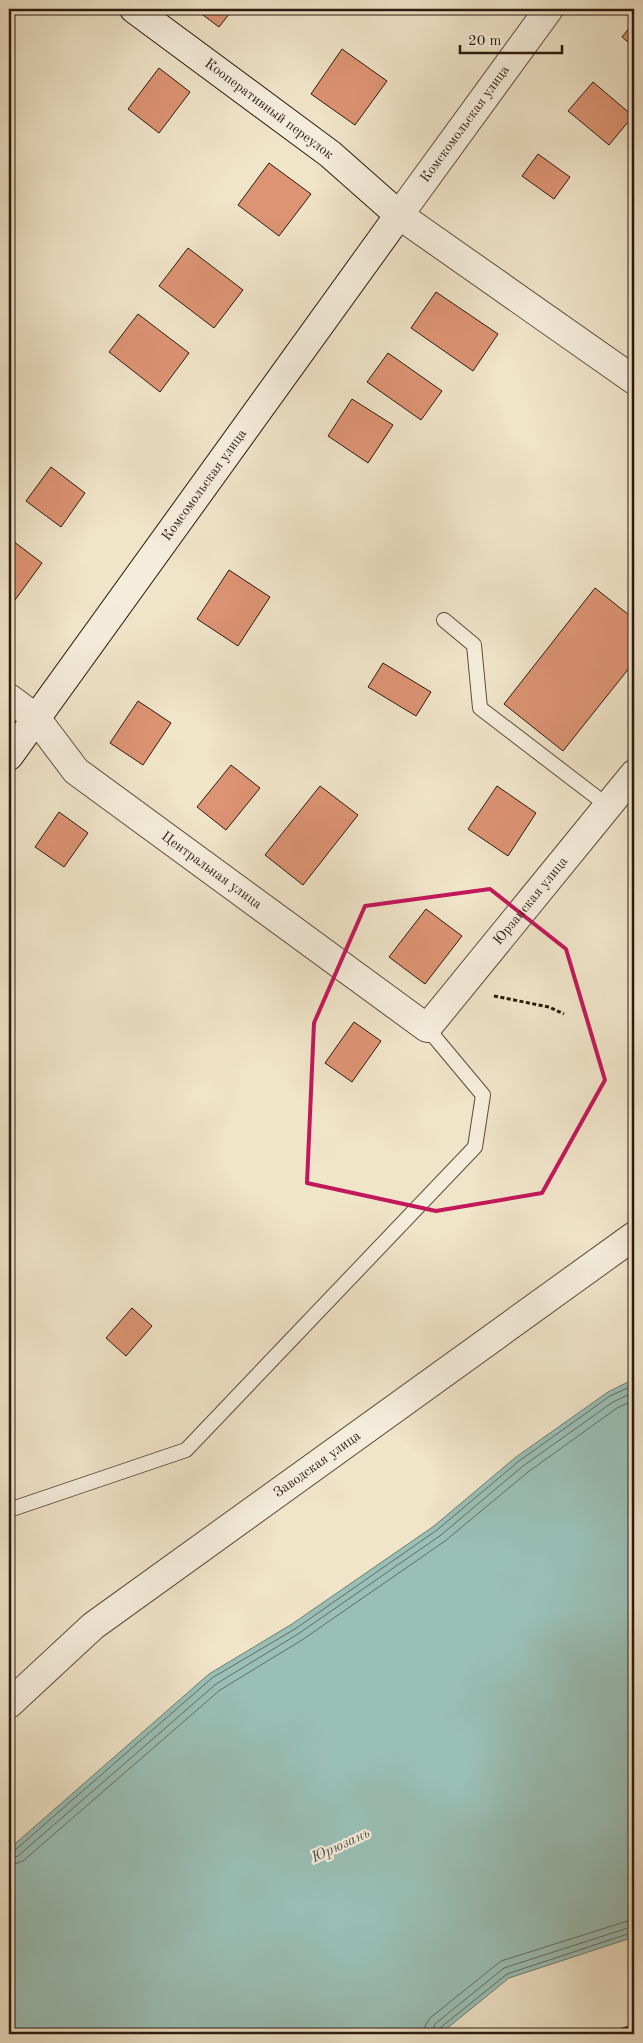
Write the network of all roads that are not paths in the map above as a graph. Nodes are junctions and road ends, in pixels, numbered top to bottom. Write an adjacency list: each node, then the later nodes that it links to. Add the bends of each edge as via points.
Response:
1 (134, 9): 3 (street, Кооперативный переулок, via 330,154)
2 (549, 9): 3 (street, Комскомольская улица)
3 (399, 215): 4 (street, Кооперативный переулок); 7 (street, Комсомольская улица)
4 (634, 380)
5 (444, 620): 10 (lane, via 474,645 480,708)
6 (9, 698): 7 (street, Центральная улица)
7 (36, 718): 8 (street, Комсомольская улица); 11 (street, Центральная улица, via 76,771)
8 (9, 756)
9 (634, 774): 10 (street, Юрзанская улица)
10 (608, 806): 11 (street, Юрзанская улица)
11 (427, 1028): 13 (lane, via 483,1095 475,1147 186,1450)
12 (634, 1236): 14 (street, Заводская улица, via 93,1626)
13 (9, 1510)
14 (9, 1704)

